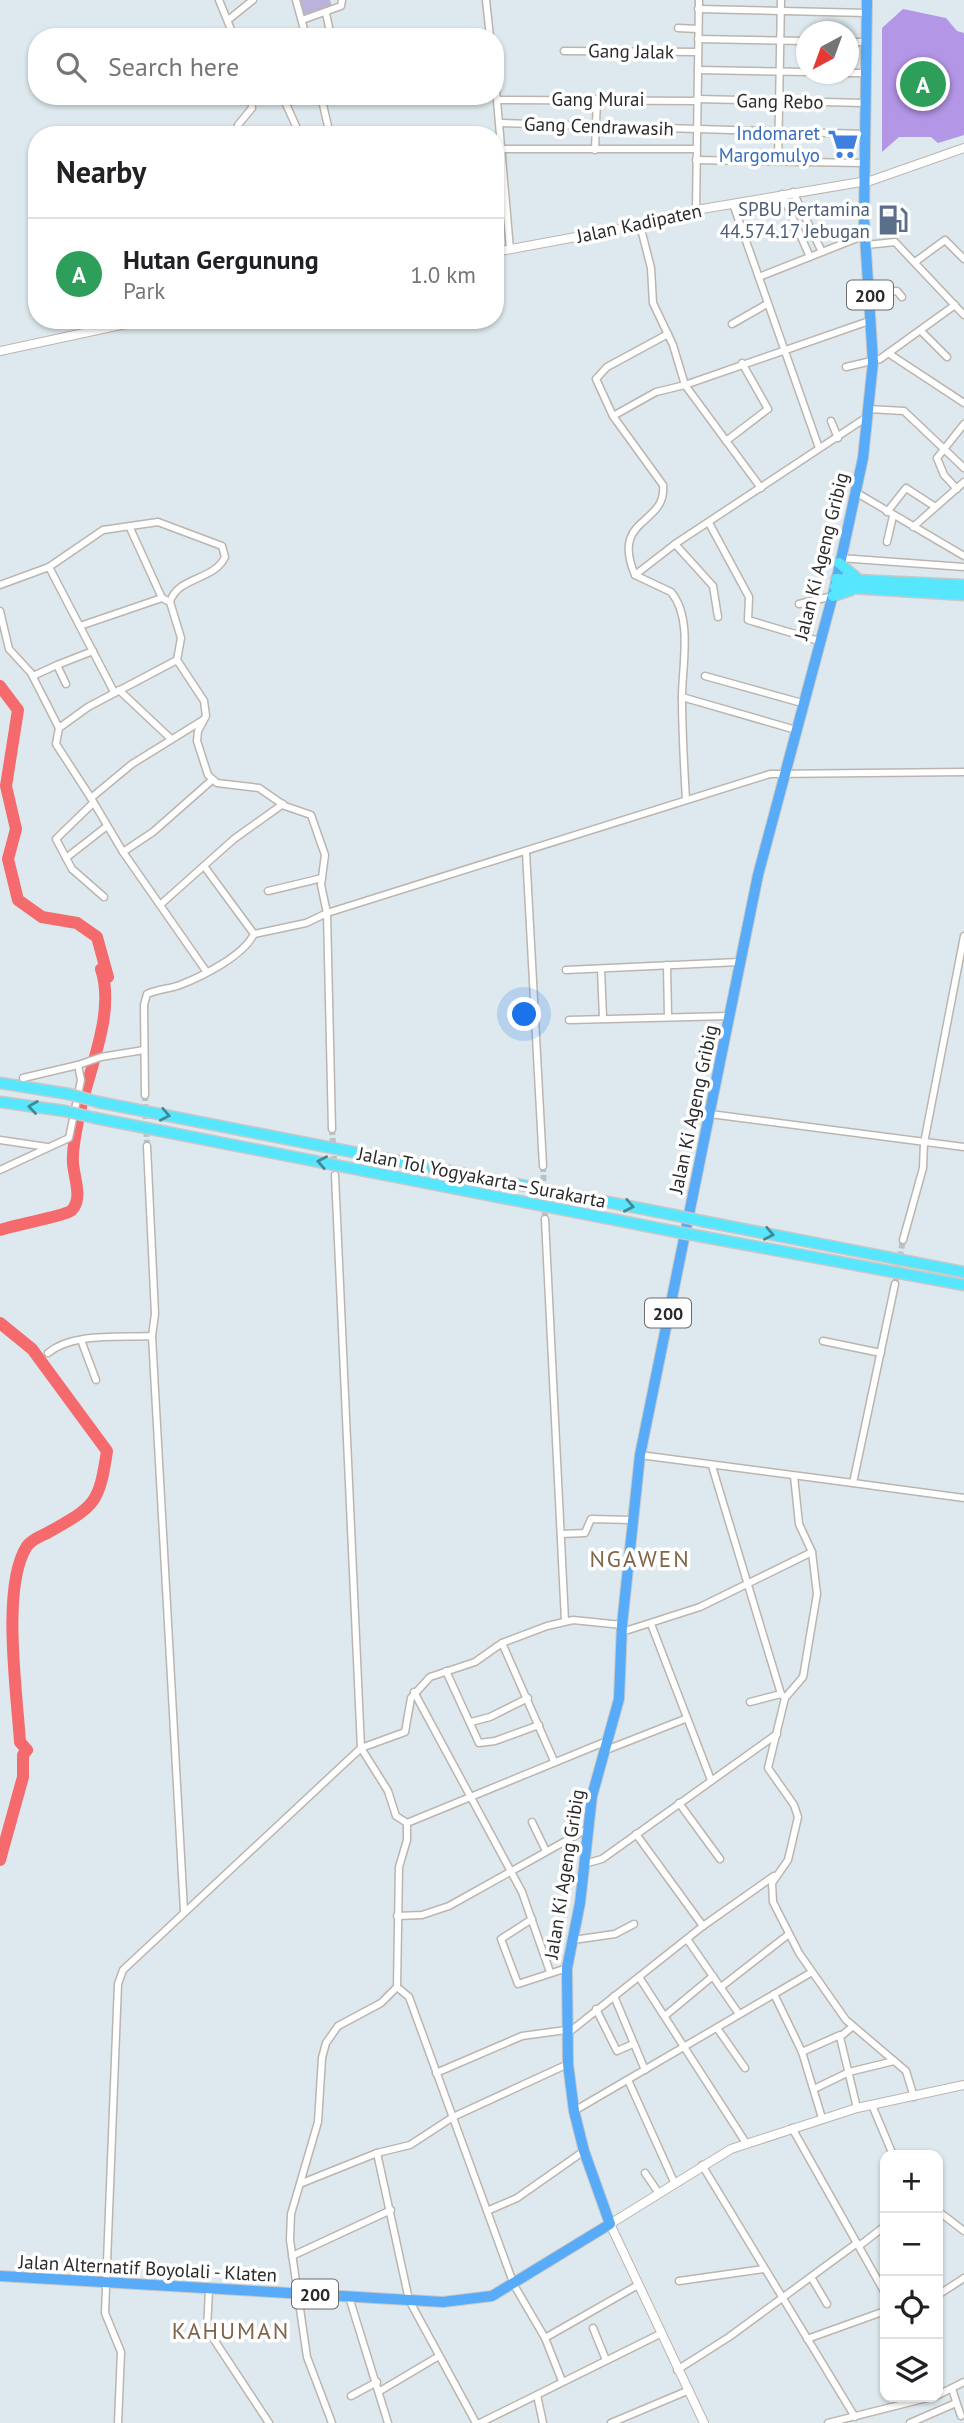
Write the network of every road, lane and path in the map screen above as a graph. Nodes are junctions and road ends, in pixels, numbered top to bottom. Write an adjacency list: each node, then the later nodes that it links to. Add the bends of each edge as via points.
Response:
1 (219, 0): 13 (street)
2 (253, 0): 13 (street)
3 (296, 0): 14 (street)
4 (342, 0): 11 (street, via 341,6)
5 (486, 0): 18 (street)
6 (699, 0): 9 (street)
7 (781, 0): 10 (street)
8 (867, 0): 12 (main road, Jalan Ki Ageng Gribig / 200)
9 (698, 9): 10 (street); 20 (street)
10 (782, 11): 12 (street); 22 (street)
11 (326, 13): 14 (street); 17 (street)
12 (867, 13): 25 (main road, Jalan Ki Ageng Gribig / 200)
13 (228, 20): 15 (street)
14 (302, 20): 16 (street)
15 (231, 28)
16 (304, 28)
17 (329, 28)
18 (489, 28)
19 (678, 28): 20 (street)
20 (698, 29): 21 (street)
21 (698, 39): 22 (street); 27 (street)
22 (780, 40): 23 (street); 29 (street)
23 (796, 41)
24 (859, 42): 25 (street)
25 (866, 42): 32 (main road, Jalan Ki Ageng Gribig / 200)
26 (564, 51): 27 (street, Gang Jalak)
27 (698, 52): 28 (street)
28 (698, 70): 29 (street); 35 (street)
29 (779, 72): 30 (street); 36 (street)
30 (796, 72)
31 (859, 73): 32 (street)
32 (865, 73): 37 (main road, Jalan Ki Ageng Gribig / 200)
33 (597, 99): 34 (street, Gang Murai); 35 (street, Gang Murai); 47 (street)
34 (504, 100)
35 (697, 100): 36 (street, Gang Rebo); 48 (street)
36 (779, 101): 37 (street, Gang Rebo); 49 (street)
37 (864, 103): 50 (main road, Jalan Ki Ageng Gribig / 200)
38 (252, 105): 43 (street)
39 (286, 105): 44 (street)
40 (323, 105): 45 (street)
41 (499, 105): 42 (street)
42 (501, 123): 46 (street); 47 (street, Gang Cendrawasih)
43 (238, 126)
44 (296, 126)
45 (328, 126)
46 (501, 126)
47 (596, 126): 48 (street, Gang Cendrawasih); 54 (street)
48 (697, 129): 49 (street, Gang Cendrawasih); 53 (street)
49 (778, 131): 50 (street, Gang Cendrawasih); 56 (street)
50 (864, 134): 57 (main road, Jalan Ki Ageng Gribig / 200)
51 (964, 148): 58 (street, Jalan Kadipaten)
52 (504, 149): 54 (street); 65 (street)
53 (696, 149): 54 (street); 55 (street)
54 (595, 150)
55 (696, 160): 56 (street); 62 (street)
56 (778, 161): 57 (street)
57 (864, 163): 58 (main road, Jalan Ki Ageng Gribig / 200)
58 (868, 181): 59 (street, Jalan Kadipaten); 64 (main road, Jalan Ki Ageng Gribig / 200)
59 (793, 192): 60 (street, Jalan Kadipaten); 67 (street)
60 (782, 194): 61 (street, Jalan Kadipaten); 68 (street)
61 (733, 204): 62 (street, Jalan Kadipaten); 71 (street)
62 (696, 210): 63 (street, Jalan Kadipaten)
63 (640, 225): 65 (street, Jalan Kadipaten); 80 (street, via 651,268 653,303)
64 (866, 240): 67 (street); 70 (street, via 892,240); 72 (main road, Jalan Ki Ageng Gribig / 200)
65 (510, 249): 66 (street, Jalan Kadipaten)
66 (504, 250)
67 (822, 251): 68 (street)
68 (810, 257): 71 (street)
69 (964, 259): 70 (street, via 945,240)
70 (915, 262): 75 (street)
71 (759, 277): 74 (street)
72 (870, 293): 73 (street, via 897,291); 76 (main road, Jalan Ki Ageng Gribig / 200)
73 (902, 297)
74 (766, 304): 77 (street); 81 (street)
75 (960, 308): 79 (street)
76 (872, 320): 81 (street); 85 (main road, Jalan Ki Ageng Gribig / 200)
77 (732, 324)
78 (102, 329): 82 (street)
79 (921, 331): 83 (street); 84 (street)
80 (668, 334): 88 (street); 91 (street, via 597,374)
81 (782, 350): 86 (street); 96 (street)
82 (0, 351)
83 (888, 354): 85 (street); 89 (street)
84 (947, 357)
85 (873, 362): 87 (street); 90 (main road, Jalan Ki Ageng Gribig / 200)
86 (742, 363): 88 (street); 95 (street, via 768,410)
87 (846, 367)
88 (685, 385): 91 (street, via 656,392); 95 (street)
89 (964, 403)
90 (868, 413): 94 (street); 97 (street, via 904,411); 102 (main road, Jalan Ki Ageng Gribig / 200)
91 (613, 416): 114 (street, via 664,489 661,501 627,542)
92 (831, 421): 94 (street)
93 (964, 424): 97 (street)
94 (838, 438): 96 (street)
95 (726, 441): 100 (street)
96 (819, 448): 100 (street)
97 (944, 449): 98 (street); 101 (street, via 937,461)
98 (964, 468)
99 (964, 482): 101 (street)
100 (761, 488): 105 (street)
101 (957, 489): 103 (street)
102 (857, 493): 104 (street); 111 (main road, Jalan Ki Ageng Gribig / 200)
103 (934, 506): 104 (street, via 906,488); 106 (street)
104 (890, 514): 106 (street); 108 (street)
105 (709, 523): 109 (street); 126 (street, via 749,597 748,620)
106 (913, 527): 110 (street)
107 (130, 528): 112 (street, via 103,530); 120 (street); 121 (street, via 150,522 173,525 225,549 219,567 176,590)
108 (887, 542)
109 (675, 544): 114 (street); 124 (street, via 713,586)
110 (964, 556)
111 (840, 560): 113 (street); 115 (highway); 118 (main road, Jalan Ki Ageng Gribig / 200)
112 (49, 567): 117 (street); 125 (street)
113 (964, 567)
114 (635, 575): 134 (street, via 675,597 684,646)
115 (856, 584): 116 (highway); 118 (highway); 119 (highway)
116 (964, 585)
117 (0, 586)
118 (835, 587): 122 (street); 126 (main road, Jalan Ki Ageng Gribig / 200)
119 (964, 595)
120 (162, 598): 121 (street); 125 (street)
121 (170, 602): 128 (street, via 181,638)
122 (799, 604)
123 (0, 611): 130 (street, via 9,649)
124 (718, 617)
125 (80, 626): 127 (street)
126 (819, 641): 135 (main road, Jalan Ki Ageng Gribig / 200)
127 (93, 650): 129 (street); 133 (street)
128 (177, 660): 133 (street); 136 (street, via 204,701)
129 (57, 665): 130 (street); 132 (street)
130 (34, 675): 137 (street)
131 (705, 676): 135 (street)
132 (66, 684)
133 (117, 691): 137 (street); 139 (street)
134 (682, 697): 138 (street); 143 (street)
135 (802, 703): 138 (main road, Jalan Ki Ageng Gribig / 200)
136 (204, 720): 139 (street); 142 (street, via 197,741)
137 (62, 725): 144 (street, via 56,744)
138 (796, 730): 140 (main road, Jalan Ki Ageng Gribig / 200)
139 (170, 738): 144 (street, via 118,774)
140 (785, 772): 141 (street); 143 (street); 158 (main road, Jalan Ki Ageng Gribig / 200)
141 (964, 772)
142 (212, 780): 145 (street, via 260,788); 147 (street)
143 (686, 800): 148 (street)
144 (92, 801): 146 (street); 149 (street, via 57,835)
145 (283, 804): 150 (street); 151 (street, via 308,812 315,820 326,859)
146 (107, 826): 147 (street); 149 (street)
147 (123, 852): 154 (street)
148 (526, 852): 155 (street); 180 (street)
149 (65, 858): 153 (street)
150 (204, 866): 154 (street); 156 (street)
151 (322, 878): 152 (street); 155 (street)
152 (268, 891)
153 (104, 897)
154 (160, 905): 162 (street)
155 (327, 913): 156 (street, via 306,923); 174 (street)
156 (254, 934): 162 (street, via 233,956)
157 (964, 936): 176 (street)
158 (739, 962): 159 (street); 164 (main road, Jalan Ki Ageng Gribig / 200)
159 (667, 965): 160 (street); 163 (street)
160 (601, 969): 161 (street); 165 (street)
161 (566, 970)
162 (206, 971): 167 (street, via 147,994)
163 (668, 1016): 164 (street); 165 (street)
164 (730, 1016): 173 (main road, Jalan Ki Ageng Gribig / 200)
165 (603, 1018): 166 (street)
166 (569, 1020)
167 (144, 1050): 168 (street); 171 (street)
168 (78, 1065): 169 (street); 178 (street, via 81,1080 69,1138)
169 (23, 1079)
170 (0, 1083): 185 (highway, Jalan Tol Yogyakarta–Surakarta, one-way to 185, bridge)
171 (145, 1095)
172 (0, 1102): 187 (highway, Jalan Tol Yogyakarta–Surakarta, one-way to 172, bridge)
173 (710, 1114): 176 (street); 194 (main road, Jalan Ki Ageng Gribig / 200)
174 (332, 1129)
175 (0, 1140): 178 (street)
176 (924, 1143): 179 (street); 184 (street, via 923,1168)
177 (147, 1146): 188 (street, via 155,1314)
178 (49, 1147): 181 (street)
179 (964, 1147)
180 (543, 1166)
181 (0, 1170)
182 (335, 1175): 217 (street)
183 (545, 1219): 200 (street)
184 (903, 1240)
185 (964, 1271)
186 (895, 1284): 192 (street)
187 (964, 1288)
188 (152, 1336): 189 (street); 231 (street)
189 (80, 1340): 191 (street); 193 (street)
190 (822, 1340): 192 (street)
191 (48, 1353)
192 (881, 1353): 197 (street)
193 (96, 1380)
194 (640, 1455): 195 (street); 199 (main road, Jalan Ki Ageng Gribig / 200)
195 (712, 1466): 196 (street); 202 (street)
196 (794, 1476): 197 (street); 201 (street, via 799,1524)
197 (853, 1483): 198 (street)
198 (964, 1498)
199 (632, 1520): 200 (street, via 591,1520 585,1533); 205 (main road, Jalan Ki Ageng Gribig / 200)
200 (561, 1534): 203 (street)
201 (812, 1552): 202 (street); 209 (street, via 817,1594 803,1677)
202 (748, 1582): 204 (street, via 700,1607); 209 (street)
203 (565, 1621): 205 (street); 206 (street)
204 (651, 1624): 205 (street); 212 (street)
205 (622, 1628): 216 (main road, Jalan Ki Ageng Gribig / 200, via 619,1699)
206 (502, 1643): 207 (street, via 475,1662); 210 (street)
207 (446, 1671): 208 (street, via 430,1677); 213 (street)
208 (414, 1692): 217 (street, via 405,1732); 220 (street)
209 (783, 1696): 211 (street); 215 (street)
210 (528, 1699): 213 (street); 214 (street)
211 (750, 1702)
212 (685, 1719): 216 (street); 219 (street)
213 (471, 1722): 214 (street, via 476,1740 482,1744)
214 (539, 1726): 218 (street)
215 (779, 1733): 219 (street); 230 (street, via 768,1768 798,1817 788,1860)
216 (607, 1745): 218 (street); 224 (main road, Jalan Ki Ageng Gribig / 200)
217 (361, 1748): 223 (street, via 388,1791 396,1816); 231 (street)
218 (554, 1761): 220 (street)
219 (711, 1780): 221 (street)
220 (471, 1796): 223 (street); 229 (street)
221 (679, 1803): 225 (street); 227 (street)
222 (533, 1822): 226 (street)
223 (407, 1823): 232 (street)
224 (587, 1829): 226 (street); 228 (main road, Jalan Ki Ageng Gribig / 200)
225 (636, 1834): 228 (street, via 602,1859); 235 (street)
226 (546, 1851): 229 (street)
227 (720, 1859)
228 (584, 1864): 238 (main road, Jalan Ki Ageng Gribig / 200)
229 (509, 1870): 232 (street, via 449,1906 422,1915); 233 (street)
230 (775, 1875): 235 (street); 236 (street, via 773,1902)
231 (184, 1911): 296 (street, via 120,1978)
232 (397, 1916): 244 (street)
233 (532, 1919): 240 (street); 240 (street, via 504,1935 501,1944 520,1985)
234 (634, 1924): 238 (street, via 615,1934)
235 (703, 1926): 237 (street)
236 (789, 1934): 241 (street); 245 (street)
237 (687, 1939): 242 (street); 243 (street)
238 (573, 1940): 239 (main road, Jalan Ki Ageng Gribig / 200)
239 (567, 1968): 240 (street); 253 (main road, Jalan Ki Ageng Gribig / 200)
240 (550, 1972)
241 (812, 1972): 246 (street); 251 (street)
242 (713, 1976): 245 (street); 250 (street)
243 (639, 1977): 247 (street); 250 (street)
244 (397, 1987): 263 (street, via 409,1997); 281 (street, via 381,2003 338,2026 326,2043 321,2058 320,2112)
245 (721, 1987): 249 (street)
246 (774, 1994): 249 (street); 257 (street)
247 (614, 1996): 248 (street); 255 (street)
248 (596, 2009): 253 (street); 255 (street, via 617,2051)
249 (739, 2014): 252 (street)
250 (666, 2015): 256 (street)
251 (852, 2027): 254 (street); 258 (street)
252 (717, 2028): 256 (street); 260 (street)
253 (567, 2032): 259 (main road, Jalan Ki Ageng Gribig / 200); 263 (street, via 522,2036)
254 (840, 2035): 257 (street); 262 (street)
255 (633, 2044): 261 (street)
256 (684, 2047): 261 (street); 274 (street)
257 (802, 2052): 266 (street)
258 (894, 2061): 262 (street); 267 (street, via 909,2075)
259 (568, 2064): 270 (main road, Jalan Ki Ageng Gribig / 200); 271 (street)
260 (745, 2068)
261 (645, 2070): 264 (street)
262 (849, 2072): 266 (street); 269 (street)
263 (436, 2073): 271 (street)
264 (628, 2080): 270 (street); 280 (street)
265 (964, 2085): 267 (street)
266 (814, 2089): 272 (street)
267 (914, 2097): 268 (street)
268 (872, 2105): 269 (street); 275 (street)
269 (857, 2108): 272 (street)
270 (574, 2111): 276 (main road, Jalan Ki Ageng Gribig / 200)
271 (453, 2117): 277 (street, via 410,2144); 284 (street)
272 (822, 2118): 273 (street)
273 (792, 2128): 274 (street); 289 (street)
274 (746, 2143): 278 (street)
275 (891, 2150)
276 (584, 2151): 284 (street, via 517,2198); 286 (main road, Jalan Ki Ageng Gribig / 200)
277 (377, 2153): 281 (street); 283 (street)
278 (702, 2165): 280 (street); 291 (street)
279 (645, 2173): 282 (street)
280 (674, 2182): 282 (street)
281 (302, 2183): 290 (street, via 291,2214)
282 (658, 2192): 286 (street)
283 (391, 2210): 290 (street); 305 (street)
284 (487, 2211): 298 (street)
285 (941, 2213): 288 (street)
286 (610, 2224): 298 (main road, Jalan Alternatif Boyolali - Klaten / 200); 299 (street)
287 (880, 2230): 289 (street)
288 (964, 2231)
289 (858, 2245): 293 (street); 297 (street)
290 (292, 2256): 302 (street)
291 (764, 2269): 295 (street); 304 (street)
292 (0, 2276): 296 (main road, Jalan Alternatif Boyolali - Klaten / 200)
293 (811, 2277): 304 (street); 306 (street)
294 (964, 2278): 301 (street)
295 (679, 2281)
296 (108, 2283): 300 (main road, Jalan Alternatif Boyolali - Klaten / 200); 328 (street, via 105,2313 121,2352)
297 (880, 2284)
298 (514, 2285): 305 (main road, Jalan Alternatif Boyolali - Klaten / 200, via 476,2300); 310 (street)
299 (638, 2285): 309 (street); 310 (street)
300 (209, 2290): 302 (main road, Jalan Alternatif Boyolali - Klaten / 200); 329 (street, via 207,2329)
301 (943, 2292)
302 (297, 2294): 303 (main road, Jalan Alternatif Boyolali - Klaten / 200); 330 (street, via 308,2362)
303 (349, 2295): 305 (main road, Jalan Alternatif Boyolali - Klaten / 200); 316 (street)
304 (782, 2299): 311 (street); 314 (street)
305 (409, 2301): 312 (street)
306 (827, 2304)
307 (880, 2313): 311 (street)
308 (593, 2328): 313 (street)
309 (660, 2334): 313 (street); 314 (street)
310 (545, 2338): 315 (street)
311 (807, 2339): 327 (street)
312 (439, 2356): 319 (street); 332 (street)
313 (606, 2360): 315 (street)
314 (677, 2370): 320 (street)
315 (562, 2381): 322 (street)
316 (377, 2382): 319 (street); 323 (street)
317 (964, 2382): 318 (street)
318 (952, 2389): 321 (street); 325 (street)
319 (380, 2391): 331 (street)
320 (687, 2391): 334 (street); 335 (street)
321 (943, 2392)
322 (537, 2395): 332 (street); 333 (street)
323 (351, 2396)
324 (912, 2402): 327 (street)
325 (956, 2403): 326 (street); 337 (street)
326 (961, 2416)
327 (855, 2417): 336 (street)
328 (118, 2423)
329 (269, 2423)
330 (332, 2423)
331 (388, 2423)
332 (478, 2423)
333 (544, 2423)
334 (611, 2423)
335 (704, 2423)
336 (828, 2423)
337 (910, 2423)

